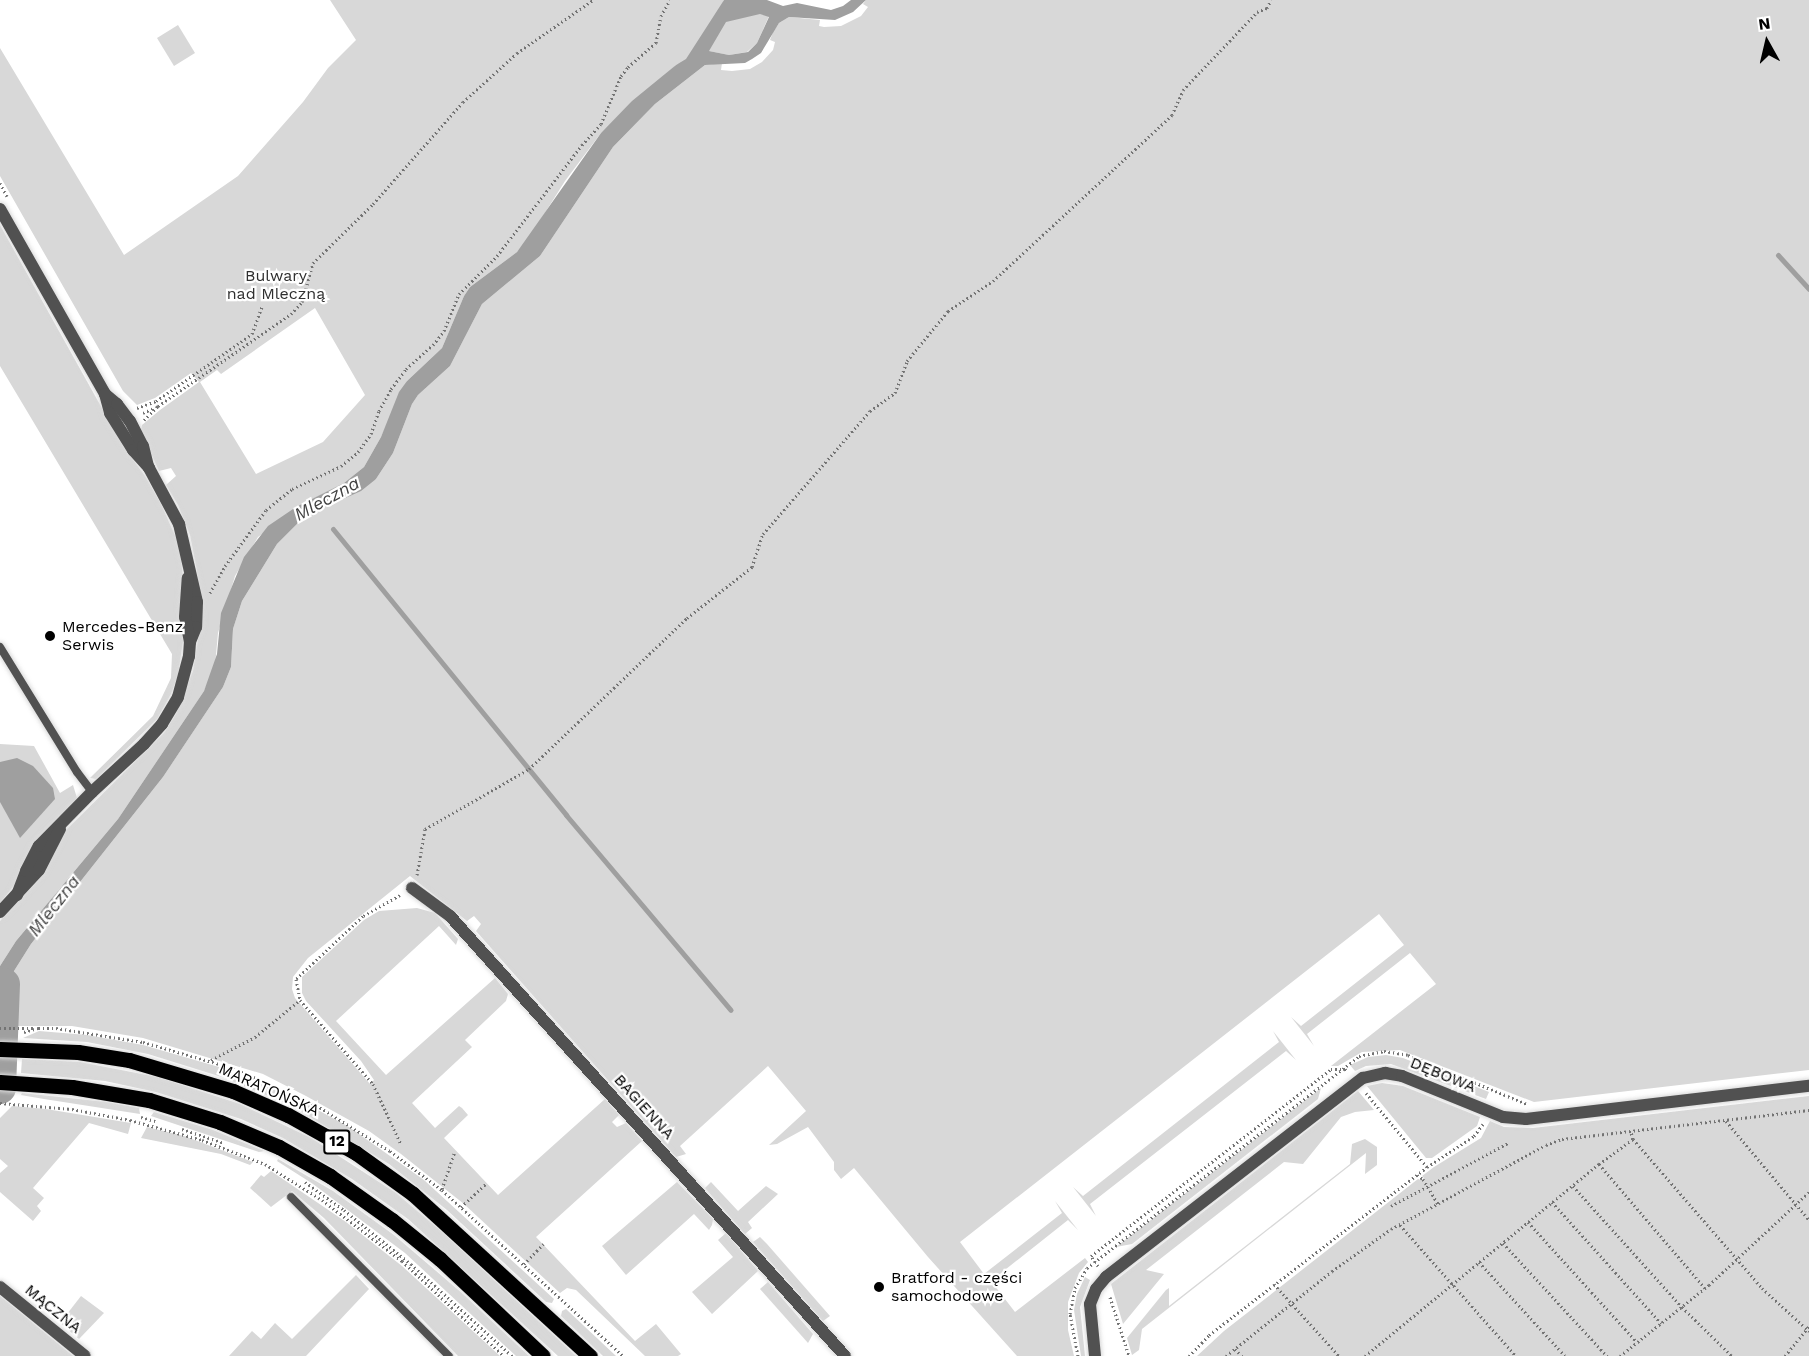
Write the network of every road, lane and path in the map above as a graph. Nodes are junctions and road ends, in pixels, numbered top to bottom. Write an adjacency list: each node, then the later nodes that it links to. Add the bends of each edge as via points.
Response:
1 (593, 0): 6 (path, via 517,53 463,102 368,210 313,263 302,302 291,314)
2 (670, 0): 9 (path, via 661,16 656,43 621,76 601,124 497,256 459,294 444,331 392,389 372,434 341,466 292,489 266,510)
3 (1271, 0): 13 (path, via 1183,90 1172,115 993,281 948,311 907,361 895,393 870,411 764,534 752,567 687,618 529,769 425,829 420,868)
4 (0, 209): 8 (street, via 105,394 110,413 148,468 179,524)
5 (262, 307): 7 (path, via 252,334 156,401)
6 (158, 406)
7 (131, 408)
8 (190, 571): 9 (street); 10 (street, via 184,617)
9 (197, 612): 10 (street)
10 (190, 642): 12 (street, via 183,686 171,710 144,744)
11 (0, 647): 12 (lane)
12 (92, 792): 14 (street, via 39,846 17,895)
13 (412, 888): 15 (path, via 363,916 301,972 296,979); 70 (street, BAGIENNA, via 450,916)
14 (0, 912)
15 (300, 1000): 19 (path, via 255,1037); 32 (path, via 373,1084)
16 (0, 1028): 18 (path, via 108,1035)
17 (0, 1049): 69 (main road, MARATOŃSKA / 12, via 94,1054 168,1070 233,1091 318,1131 413,1194)
18 (197, 1056)
19 (211, 1060)
20 (0, 1082): 68 (main road, 12, via 90,1089 155,1102 220,1122 288,1152 392,1220 440,1259)
21 (1809, 1086): 27 (street, DĘBOWA, via 1526,1119 1511,1119)
22 (1367, 1094): 35 (path)
23 (0, 1103): 24 (path)
24 (21, 1104)
25 (1528, 1104): 27 (path, via 1520,1106 1493,1096)
26 (1809, 1110): 28 (path)
27 (1487, 1111): 35 (path, via 1474,1136); 71 (street, DĘBOWA, via 1402,1076 1384,1073 1363,1078 1106,1277 1090,1304)
28 (1726, 1120): 29 (path); 45 (path)
29 (1631, 1131): 30 (path); 44 (path, via 1546,1145)
30 (1633, 1139): 34 (path); 53 (path)
31 (1508, 1143): 38 (path)
32 (401, 1144)
33 (455, 1151): 40 (path)
34 (1599, 1164): 39 (path); 59 (path)
35 (1427, 1167): 36 (path)
36 (1417, 1175): 38 (path); 56 (path)
37 (487, 1183): 47 (path)
38 (1428, 1186): 44 (path); 46 (path)
39 (1573, 1186): 43 (path); 61 (path)
40 (442, 1190)
41 (1809, 1192): 45 (path)
42 (291, 1197): 67 (lane)
43 (1552, 1202): 49 (path); 62 (path)
44 (1438, 1204): 50 (path)
45 (1796, 1204): 48 (path); 53 (path)
46 (1391, 1206)
47 (461, 1207)
48 (1809, 1221)
49 (1528, 1222): 51 (path); 64 (path)
50 (1400, 1224): 57 (path); 60 (path)
51 (1503, 1243): 54 (path); 79 (path)
52 (543, 1244): 55 (path)
53 (1738, 1260): 59 (path); 63 (path, via 1762,1288)
54 (1479, 1262): 57 (path); 78 (path)
55 (524, 1264)
56 (1274, 1284): 60 (path); 72 (path, via 1209,1335)
57 (1452, 1284): 76 (path); 77 (path)
58 (0, 1287): 66 (street, MĄCZNA)
59 (1705, 1288): 61 (path)
60 (1291, 1304): 65 (path); 75 (path)
61 (1682, 1306): 62 (path); 81 (path)
62 (1661, 1323): 64 (path)
63 (1808, 1328): 82 (path)
64 (1637, 1342): 80 (path)
65 (1235, 1349): 73 (path); 74 (path)
66 (85, 1356)
67 (448, 1356)
68 (543, 1356)
69 (590, 1356)
70 (845, 1356)
71 (1095, 1356)
72 (1189, 1356)
73 (1226, 1356)
74 (1242, 1356)
75 (1339, 1356)
76 (1365, 1356)
77 (1516, 1356)
78 (1565, 1356)
79 (1607, 1356)
80 (1620, 1356)
81 (1732, 1356)
82 (1785, 1356)

